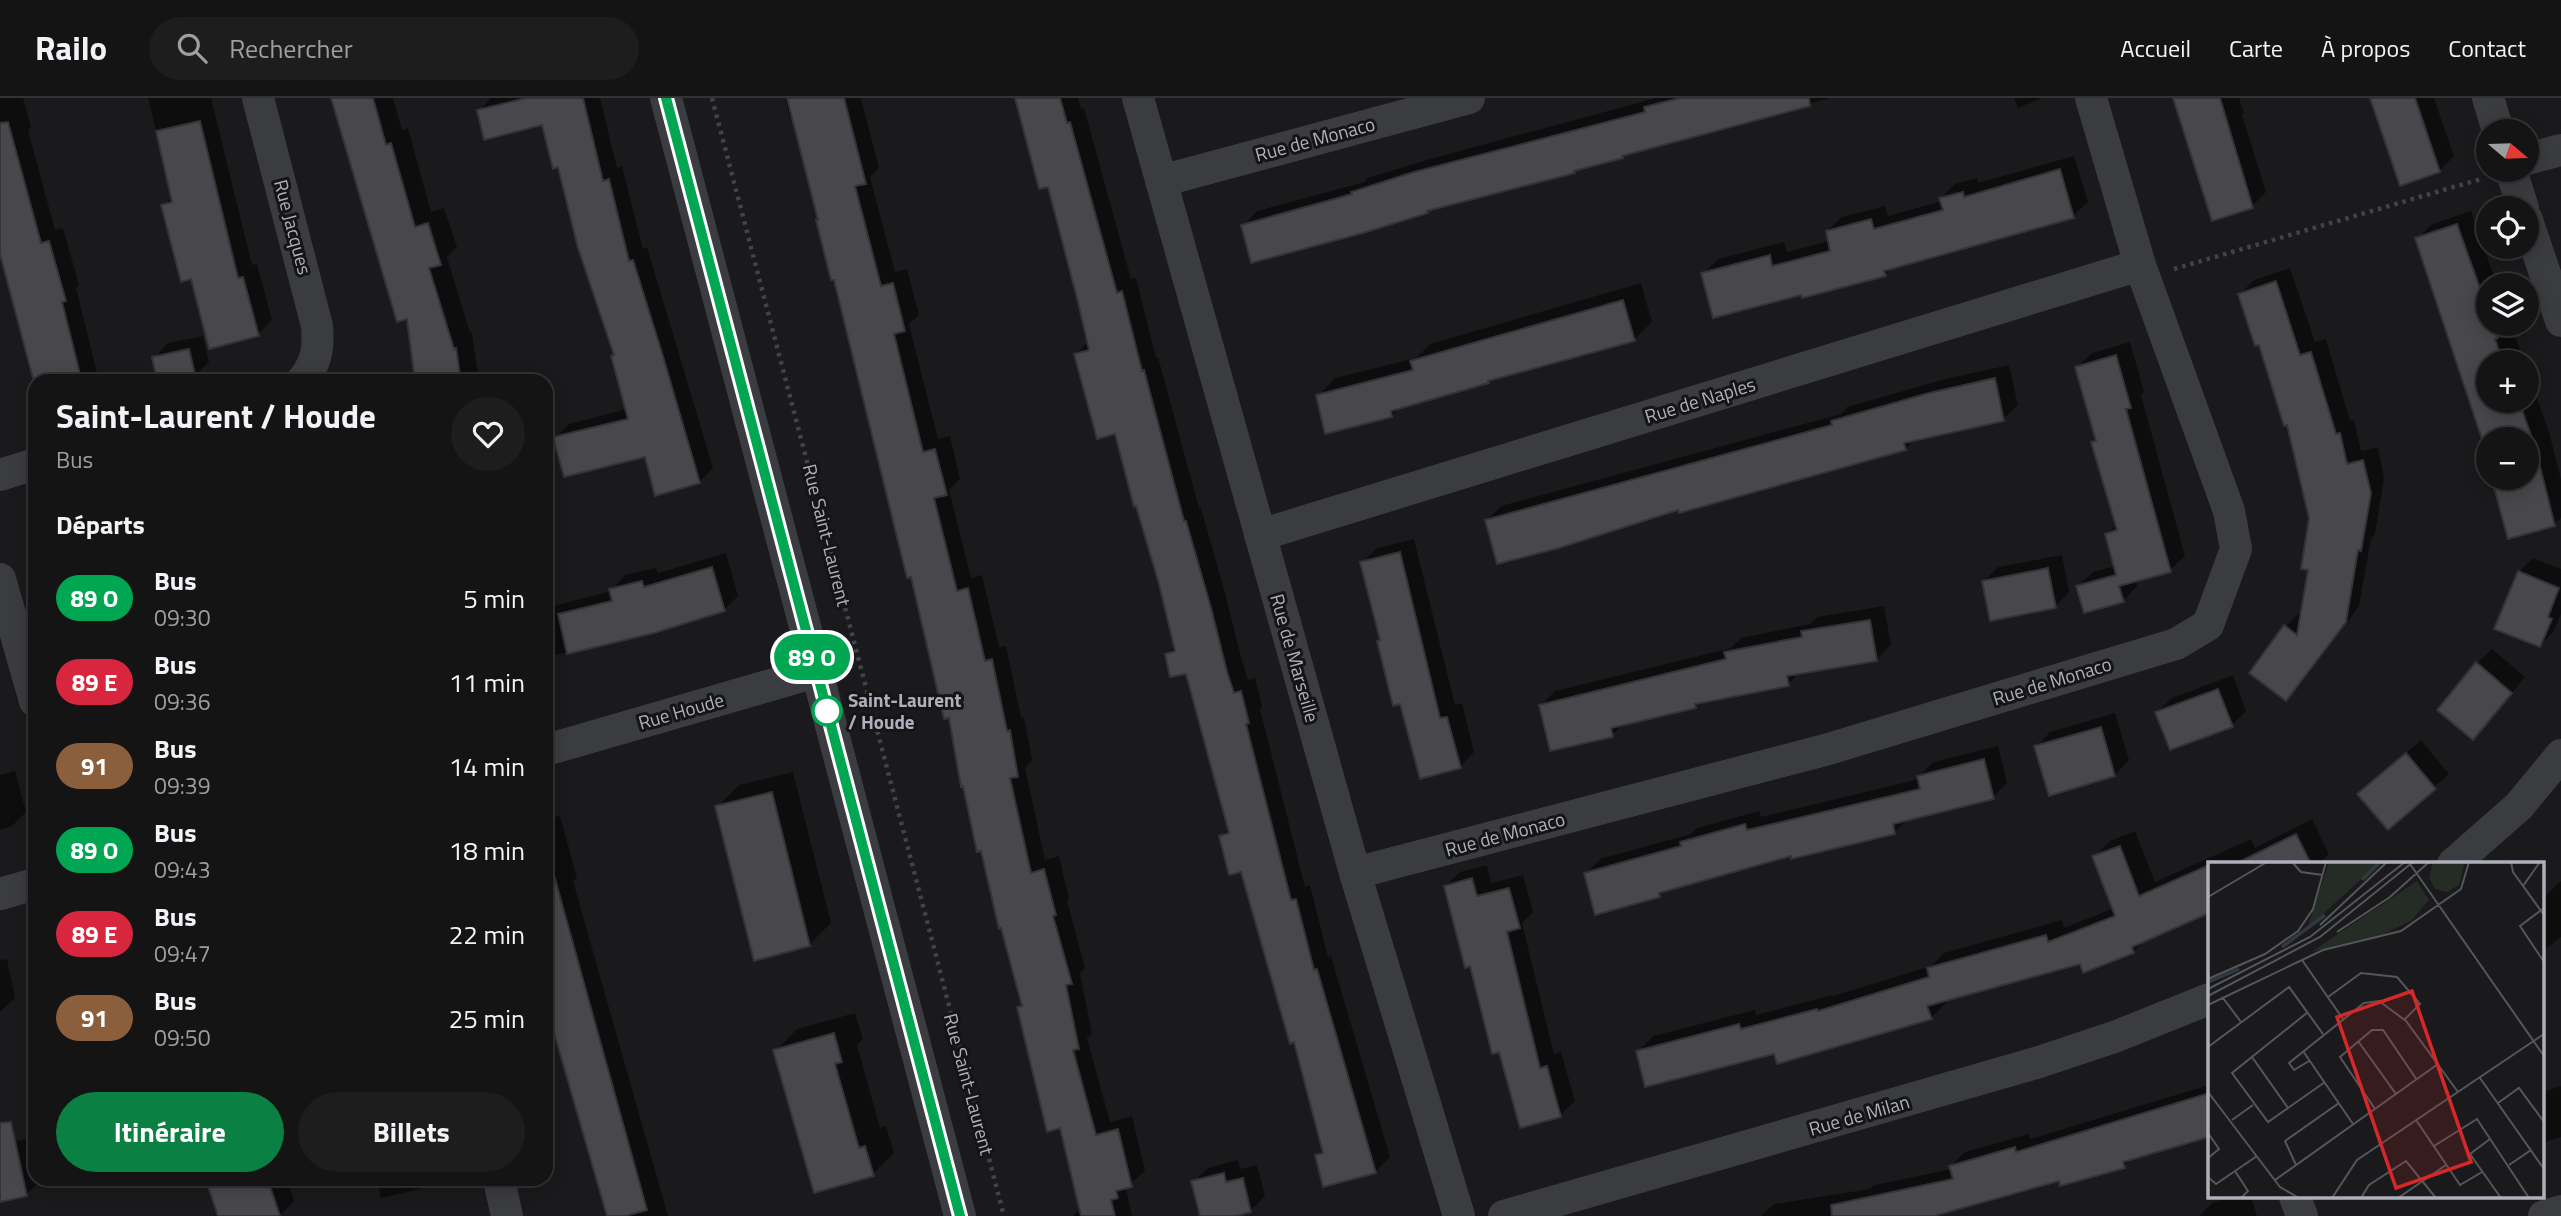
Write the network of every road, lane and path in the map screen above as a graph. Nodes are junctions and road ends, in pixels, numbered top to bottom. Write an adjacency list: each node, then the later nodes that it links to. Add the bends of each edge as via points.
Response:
1 (258, 98): 17 (street, Rue Jacques, via 314,309 318,339)
2 (666, 98): 24 (street)
3 (712, 98): 22 (path, Rue Saint-Laurent)
4 (1138, 98): 12 (street, Rue de Marseille)
5 (1469, 98): 12 (street, Rue de Monaco)
6 (2091, 98): 14 (street, Rue de Monaco)
7 (2488, 98): 8 (street)
8 (2494, 119)
9 (2561, 150): 10 (street)
10 (2539, 156)
11 (2476, 180): 15 (path)
12 (1161, 181): 20 (street, Rue de Marseille)
13 (2539, 256): 16 (street)
14 (2140, 265): 20 (street, Rue de Naples); 29 (street, Rue de Monaco, via 2229,511 2236,549 2208,625 2176,644 1825,750)
15 (2170, 270)
16 (2561, 321)
17 (309, 370)
18 (28, 466): 19 (street)
19 (0, 475)
20 (1260, 535): 29 (street, Rue de Marseille)
21 (0, 579): 25 (street)
22 (859, 660): 23 (path); 38 (path, Rue Saint-Laurent)
23 (848, 663)
24 (816, 672): 26 (street, Rue Houde); 37 (street)
25 (28, 677)
26 (553, 748)
27 (2561, 755): 28 (street, via 2519,806)
28 (2455, 862)
29 (1355, 873): 39 (street, Rue de Marseille)
30 (28, 886): 31 (street)
31 (0, 894)
32 (2208, 999): 40 (street, Rue de Milan, via 2036,1063)
33 (500, 1186): 36 (street)
34 (2295, 1198): 41 (street)
35 (2561, 1211): 42 (street)
36 (508, 1216)
37 (960, 1216)
38 (1004, 1216)
39 (1459, 1216)
40 (1504, 1216)
41 (2302, 1216)
42 (2544, 1216)

